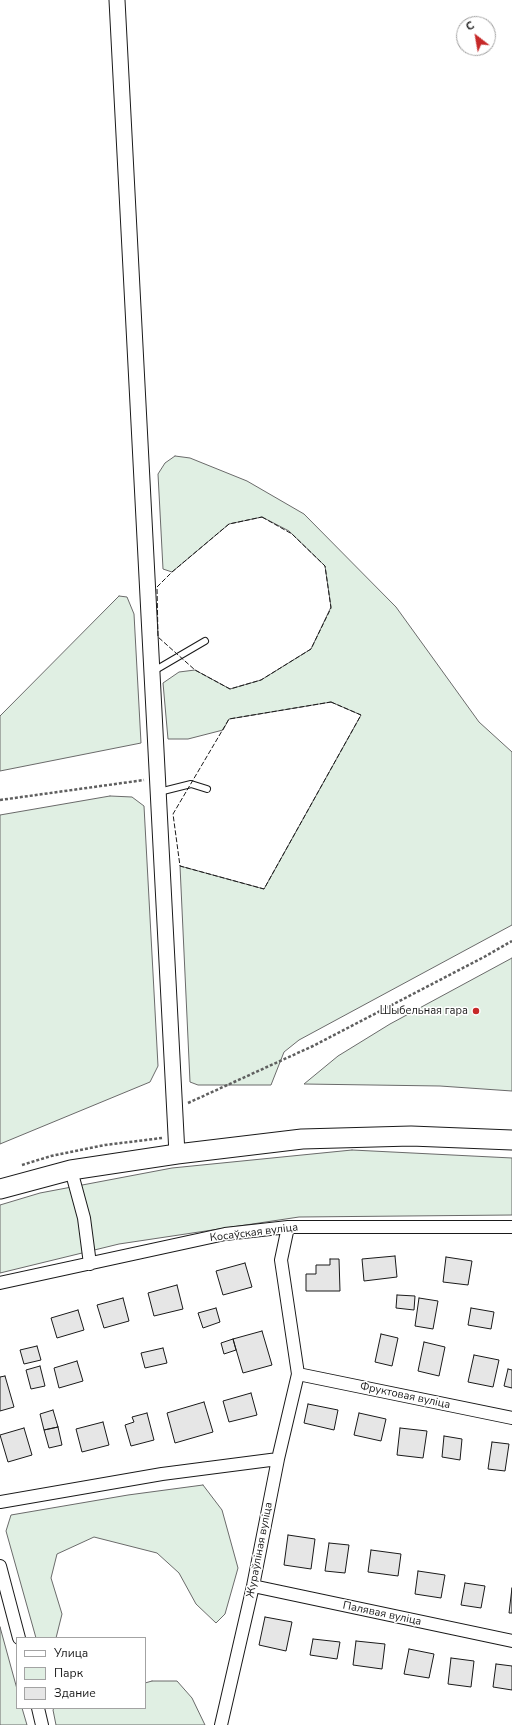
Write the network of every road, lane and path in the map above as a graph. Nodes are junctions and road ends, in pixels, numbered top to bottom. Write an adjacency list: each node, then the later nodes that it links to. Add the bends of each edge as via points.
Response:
1 (117, 0): 3 (street)
2 (205, 641): 3 (lane)
3 (152, 672): 4 (street)
4 (159, 785): 5 (lane, via 191,784); 6 (path); 8 (street)
5 (207, 789)
6 (0, 800)
7 (512, 941): 8 (path, via 313,1046)
8 (174, 1109): 10 (street)
9 (512, 1140): 10 (main road, via 411,1136 302,1140)
10 (177, 1154): 11 (main road)
11 (71, 1170): 12 (main road); 15 (street, via 84,1218)
12 (0, 1189)
13 (288, 1227): 14 (street, Косаўская вуліца); 15 (street, Косаўская вуліца, via 226,1234); 17 (street, via 281,1260)
14 (512, 1227)
15 (90, 1264): 16 (street, Косаўская вуліца)
16 (0, 1283)
17 (298, 1374): 18 (street, Фруктовая вуліца); 19 (street, Жураўліная вуліца)
18 (512, 1418)
19 (278, 1458): 20 (street, via 162,1474); 22 (street, Жураўліная вуліца)
20 (0, 1502)
21 (0, 1566): 23 (street)
22 (253, 1586): 24 (street, Палявая вуліца); 27 (street, Жураўліная вуліца)
23 (19, 1637)
24 (512, 1641)
25 (38, 1709): 26 (street)
26 (42, 1725)
27 (221, 1725)

